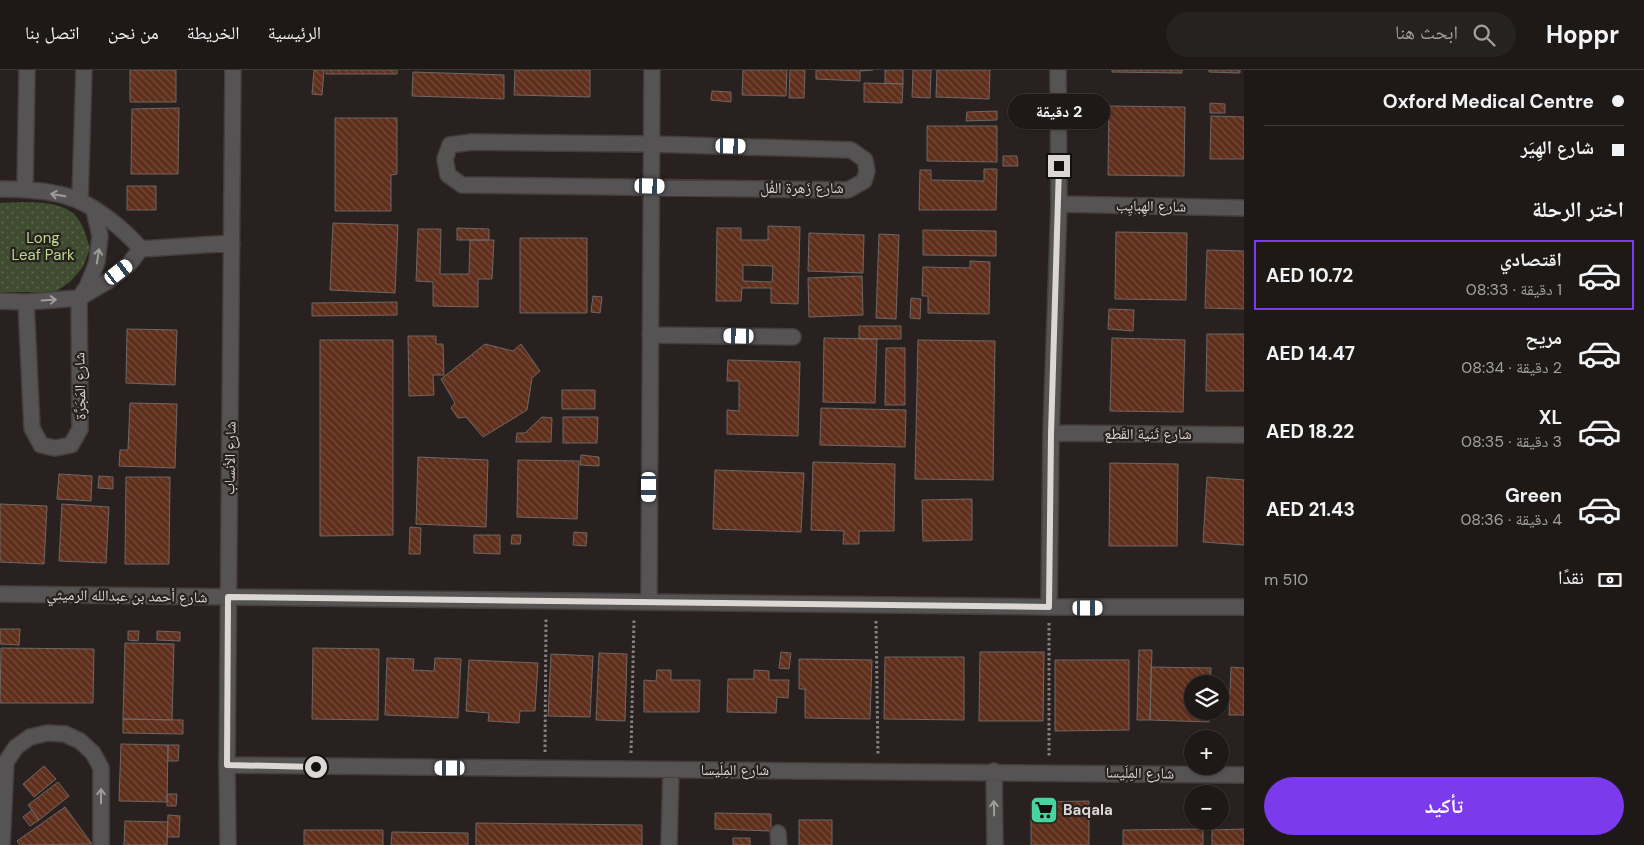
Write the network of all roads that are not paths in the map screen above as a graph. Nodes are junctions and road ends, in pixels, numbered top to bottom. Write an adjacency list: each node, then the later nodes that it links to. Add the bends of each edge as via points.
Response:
1 (27, 70): 9 (street)
2 (84, 70): 10 (street)
3 (233, 70): 14 (street, شارع الأنساب)
4 (652, 70): 6 (street)
5 (1058, 70): 11 (street)
6 (651, 144): 7 (street); 7 (street, شارع زَهرة الفُل, via 472,142 450,144 445,159 448,175 462,185); 7 (street, شارع زَهرة الفُل, via 850,150 865,160 867,171 864,181 848,190)
7 (650, 186): 19 (street)
8 (0, 188): 9 (street)
9 (25, 189): 10 (street, one-way to 9)
10 (80, 201): 13 (street)
11 (1059, 204): 12 (street, شارع الهِبايِب); 21 (street)
12 (1244, 208)
13 (94, 210): 15 (street, via 129,235); 16 (street, one-way to 13, via 97,262 100,236)
14 (232, 243): 15 (street); 24 (street, شارع الأنساب)
15 (141, 249): 16 (street, via 108,281)
16 (79, 298): 18 (street, one-way to 16); 18 (street, شارع المَجَرَّة, via 80,429 71,445 55,448 41,445 32,428)
17 (0, 301): 18 (street)
18 (26, 302)
19 (650, 335): 20 (street); 25 (street)
20 (793, 337)
21 (1051, 434): 22 (street, شارع ثَنية القَطع); 26 (street)
22 (1244, 435)
23 (0, 594): 24 (street, شارع أحمد بن عبدالله الرميثي)
24 (228, 597): 25 (street, شارع أحمد بن عبدالله الرميثي); 28 (street, شارع الأنساب)
25 (642, 601): 26 (street, شارع أحمد بن عبدالله الرميثي)
26 (1049, 607): 27 (street, شارع أحمد بن عبدالله الرميثي)
27 (1244, 608)
28 (227, 765): 29 (street, شارع المِلَيسا); 34 (street, شارع الأنساب)
29 (671, 770): 30 (street, شارع المِلَيسا); 35 (street)
30 (994, 771): 31 (street, شارع المِلَيسا); 36 (street, one-way to 30)
31 (1244, 775)
32 (2, 845): 33 (street, one-way to 32, via 101,768 93,753 80,741 64,734 47,733 30,737 16,747 6,762)
33 (101, 845)
34 (228, 845)
35 (669, 845)
36 (995, 845)

